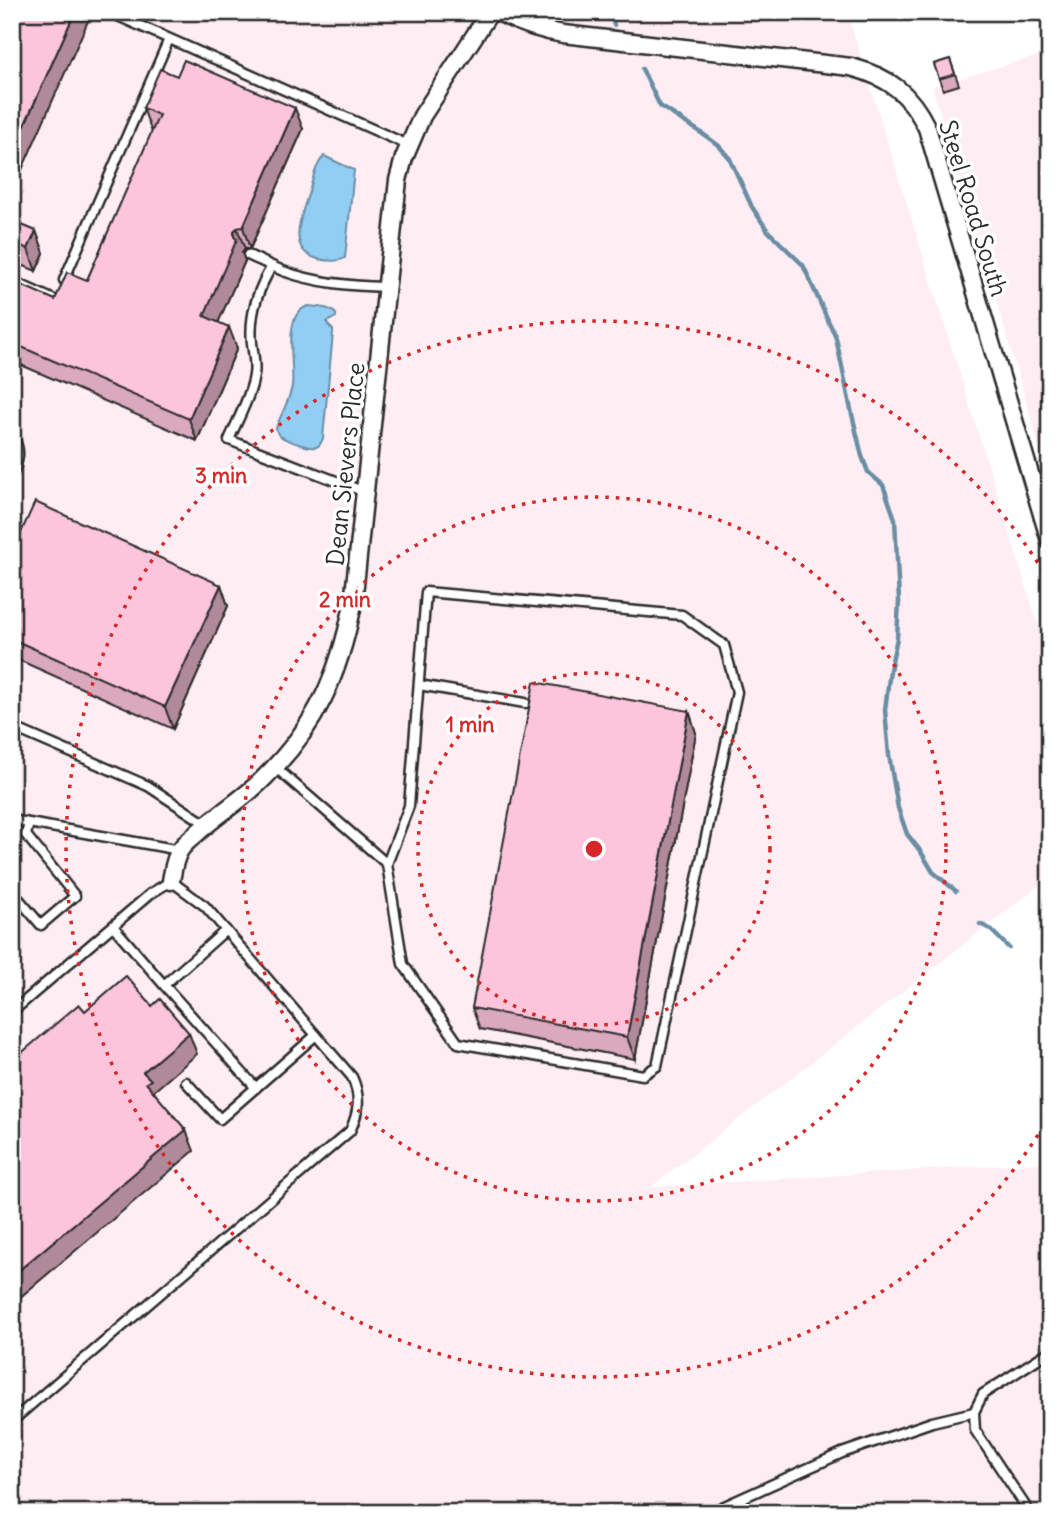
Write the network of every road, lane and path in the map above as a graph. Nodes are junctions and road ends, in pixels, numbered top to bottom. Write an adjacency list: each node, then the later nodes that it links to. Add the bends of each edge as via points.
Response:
1 (109, 12): 4 (lane)
2 (490, 12): 5 (street, Dean Sievers Place)
3 (498, 12): 13 (street, Steel Road South, via 563,34 851,67 881,77 911,101 927,128)
4 (169, 39): 5 (lane); 8 (lane, via 56,300)
5 (408, 145): 9 (street, Dean Sievers Place, via 398,180)
6 (248, 255): 7 (lane)
7 (272, 266): 9 (lane, via 332,283); 12 (lane, via 254,309 253,382 229,440)
8 (12, 281)
9 (386, 287): 12 (street, Dean Sievers Place)
10 (12, 436): 11 (lane, via 18,449)
11 (12, 475)
12 (365, 492): 17 (street, Dean Sievers Place, via 345,643 314,716)
13 (1050, 541)
14 (419, 685): 15 (lane); 22 (lane, via 409,806); 22 (lane, via 426,593 682,615 724,645 737,692 657,1066 643,1075 458,1043 403,964)
15 (526, 703)
16 (12, 727): 20 (lane, via 148,786)
17 (275, 767): 20 (street, Dean Sievers Place); 22 (lane)
18 (12, 820): 19 (lane)
19 (29, 823): 21 (lane); 24 (lane, via 26,835 75,896 41,925)
20 (206, 824): 21 (street, Dean Sievers Place)
21 (180, 850): 23 (street, Dean Sievers Place)
22 (387, 864)
23 (171, 881): 25 (lane); 26 (lane, via 205,906)
24 (12, 891)
25 (113, 926): 27 (lane); 28 (lane)
26 (226, 930): 27 (lane); 29 (lane)
27 (164, 985): 31 (lane)
28 (12, 1012)
29 (316, 1035): 31 (lane); 34 (lane, via 356,1087 359,1110 350,1131)
30 (186, 1082): 31 (lane, via 220,1119)
31 (256, 1088)
32 (1050, 1350): 33 (lane, via 983,1394)
33 (974, 1412): 35 (lane, via 842,1453); 36 (lane, via 975,1430)
34 (12, 1422)
35 (709, 1513)
36 (1030, 1513)

